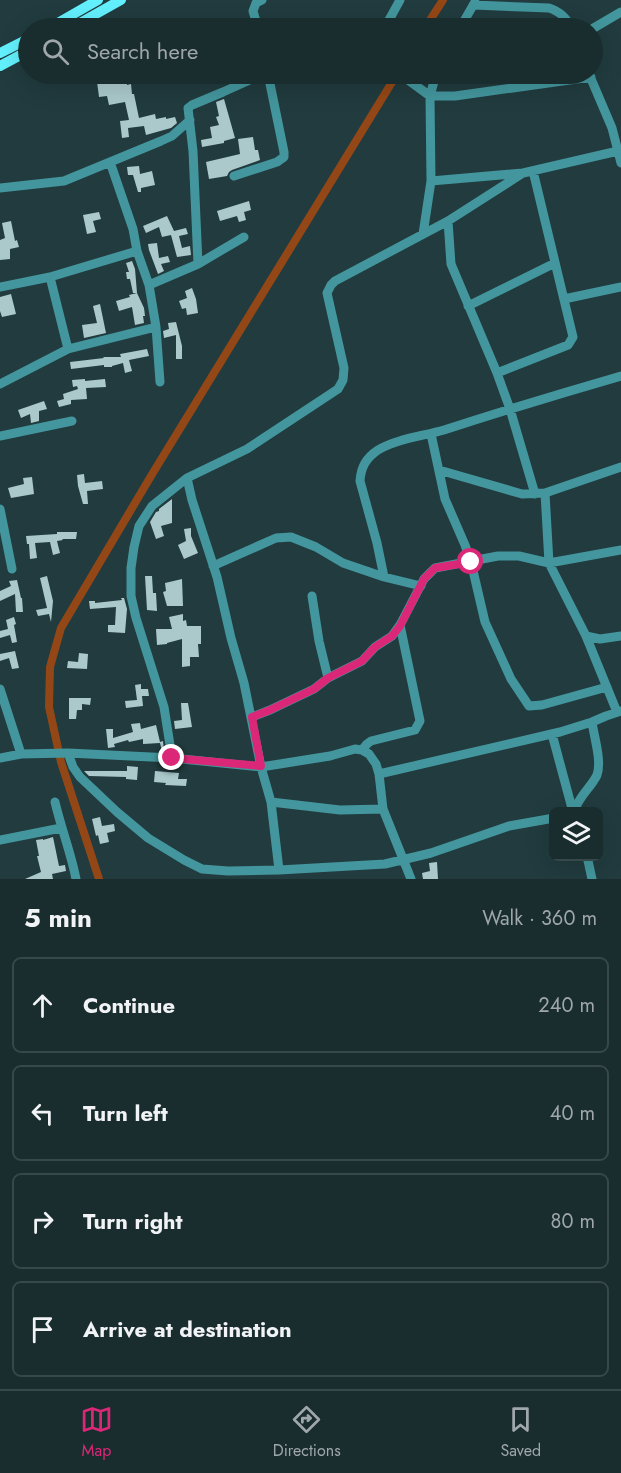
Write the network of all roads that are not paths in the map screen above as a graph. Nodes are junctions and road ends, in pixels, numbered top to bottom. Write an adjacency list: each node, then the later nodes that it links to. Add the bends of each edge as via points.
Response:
1 (98, 0): 7 (main road)
2 (121, 0): 8 (main road)
3 (262, 0): 9 (street, via 256,3)
4 (400, 0): 10 (street)
5 (475, 3): 11 (street); 12 (street, via 549,8)
6 (621, 12): 13 (street)
7 (66, 18)
8 (89, 18)
9 (255, 18)
10 (389, 18)
11 (466, 18)
12 (565, 18)
13 (603, 23)
14 (18, 44): 15 (main road)
15 (0, 53)
16 (18, 56): 17 (main road)
17 (0, 66)
18 (241, 84): 25 (street, via 192,105 188,108)
19 (270, 84): 32 (street, via 284,157)
20 (414, 84): 24 (street)
21 (433, 84): 24 (street)
22 (532, 84): 24 (street)
23 (594, 84): 27 (street)
24 (430, 96): 33 (street)
25 (190, 120): 29 (street, via 171,136); 40 (street)
26 (621, 123): 27 (street)
27 (612, 128): 28 (street)
28 (618, 151): 30 (street); 31 (street)
29 (110, 162): 34 (street, via 64,181); 38 (street)
30 (621, 163)
31 (528, 172): 33 (street); 35 (street); 39 (street)
32 (234, 176)
33 (431, 181): 36 (street)
34 (0, 188)
35 (448, 221): 36 (street); 46 (street, via 451,264)
36 (423, 234): 59 (street, via 331,285 328,301 344,368 338,389 247,449)
37 (244, 237): 40 (street)
38 (137, 251): 41 (street); 42 (street)
39 (555, 263): 45 (street); 46 (street)
40 (198, 264): 42 (street)
41 (50, 277): 43 (street); 48 (street)
42 (149, 285): 47 (street)
43 (0, 287)
44 (621, 287): 45 (street)
45 (564, 299): 49 (street, via 573,337 568,345)
46 (468, 306): 49 (street)
47 (156, 327): 48 (street); 51 (street)
48 (68, 349): 52 (street)
49 (498, 373): 53 (street)
50 (621, 376): 53 (street)
51 (160, 382)
52 (0, 384)
53 (510, 409): 55 (street); 60 (street)
54 (72, 421): 56 (street)
55 (431, 434): 58 (street); 67 (street, via 375,452 360,471)
56 (0, 436)
57 (621, 467): 60 (street)
58 (440, 470): 60 (street, via 522,494); 63 (street, via 445,499)
59 (187, 478): 65 (street); 84 (street, via 152,506 139,526 131,568 131,596 164,706)
60 (540, 494): 64 (street)
61 (0, 509): 66 (street)
62 (621, 550): 64 (street)
63 (471, 562): 64 (street, via 519,556); 68 (street, via 435,568); 74 (street, via 485,622 511,679 529,706)
64 (549, 563): 71 (street)
65 (213, 566): 67 (street, via 276,538 291,537 343,563); 77 (street)
66 (12, 569)
67 (384, 577): 68 (street)
68 (421, 586): 70 (street)
69 (312, 596): 73 (street)
70 (400, 626): 73 (street, via 362,661); 80 (street, via 420,721 416,730 371,741)
71 (586, 636): 72 (street); 74 (street)
72 (621, 636)
73 (328, 678): 77 (street, via 314,689)
74 (607, 687): 76 (street)
75 (0, 689): 82 (street)
76 (619, 711): 78 (street)
77 (252, 717): 85 (street)
78 (592, 722): 79 (street); 90 (street, via 599,762 597,774)
79 (552, 734): 86 (street); 89 (street)
80 (362, 750): 85 (street); 86 (street, via 369,754)
81 (66, 753): 82 (street); 84 (street); 97 (street, via 80,777 117,812 147,838 184,860 202,869)
82 (21, 754): 83 (street)
83 (0, 758)
84 (172, 758): 85 (street)
85 (261, 766): 88 (street)
86 (379, 774): 91 (street)
87 (55, 802): 93 (street)
88 (271, 802): 91 (street, via 340,810); 97 (street)
89 (573, 807)
90 (576, 807)
91 (383, 809): 95 (street)
92 (549, 819): 95 (street, via 509,826)
93 (61, 828): 94 (street); 98 (street)
94 (0, 840)
95 (404, 860): 97 (street); 99 (street)
96 (588, 861): 100 (street)
97 (279, 870)
98 (76, 879)
99 (411, 879)
100 (592, 879)

